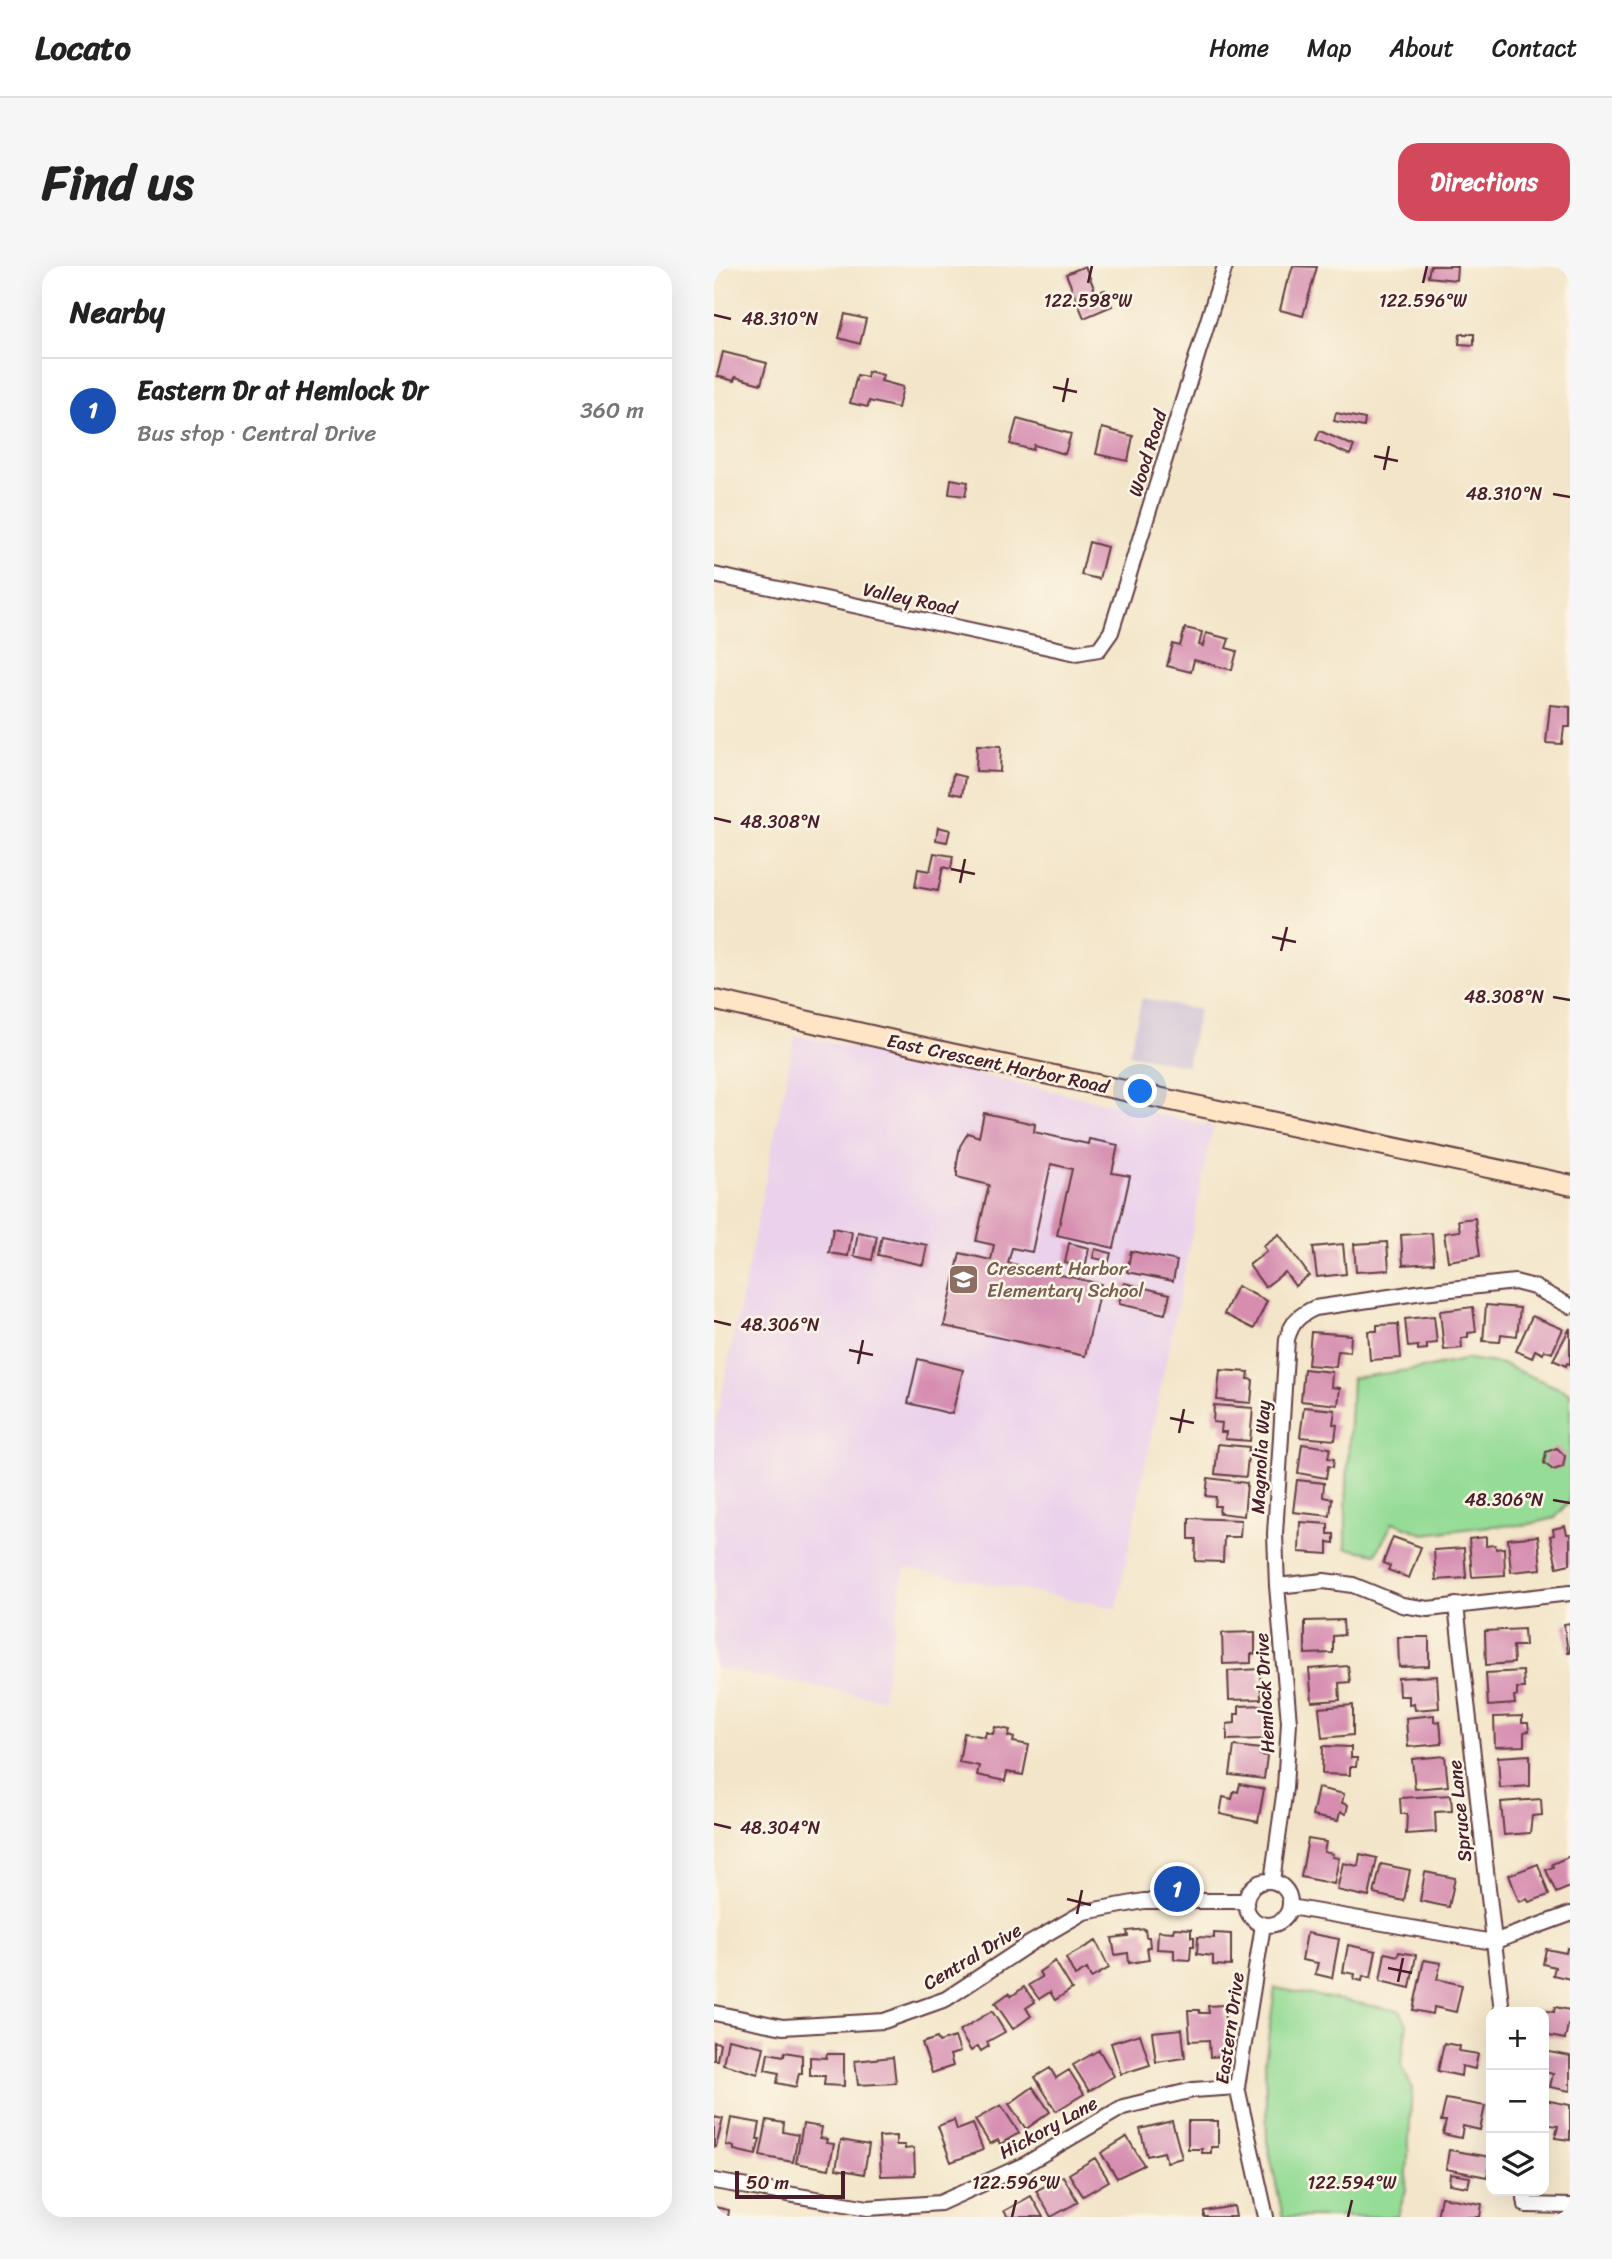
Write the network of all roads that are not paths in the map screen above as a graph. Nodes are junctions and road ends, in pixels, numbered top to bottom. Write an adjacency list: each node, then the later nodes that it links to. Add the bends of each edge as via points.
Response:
1 (1225, 266): 3 (street, Wood Road, via 1111,632)
2 (714, 575): 3 (street, Valley Road, via 1076,653)
3 (1099, 649)
4 (714, 1000): 5 (street, East Crescent Harbor Road)
5 (1570, 1185)
6 (1570, 1306): 7 (street, Magnolia Way, via 1515,1282 1315,1308 1294,1321 1287,1339 1284,1376 1275,1534)
7 (1277, 1586): 9 (street, via 1324,1581 1353,1585 1402,1605 1428,1609); 10 (street, Hemlock Drive, via 1289,1722)
8 (1570, 1593): 9 (street)
9 (1456, 1605): 15 (street, Spruce Lane)
10 (1272, 1881): 11 (street, via 1252,1888); 12 (street, via 1284,1888)
11 (1246, 1901): 14 (street, via 1252,1919); 17 (street, Central Drive, via 1144,1901 1084,1912 946,1998 884,2021 783,2027)
12 (1290, 1906): 14 (street, via 1283,1919); 15 (street)
13 (1570, 1914): 15 (street)
14 (1263, 1925): 18 (street, Eastern Drive)
15 (1493, 1942): 16 (street, Spruce Lane)
16 (1501, 2007)
17 (714, 2013)
18 (1237, 2087): 19 (street, Hickory Lane, via 1193,2090 1123,2107 1024,2165 940,2203 868,2208); 22 (street, Eastern Drive)
19 (714, 2180)
20 (1523, 2204): 21 (street)
21 (1570, 2206)
22 (1266, 2217)

